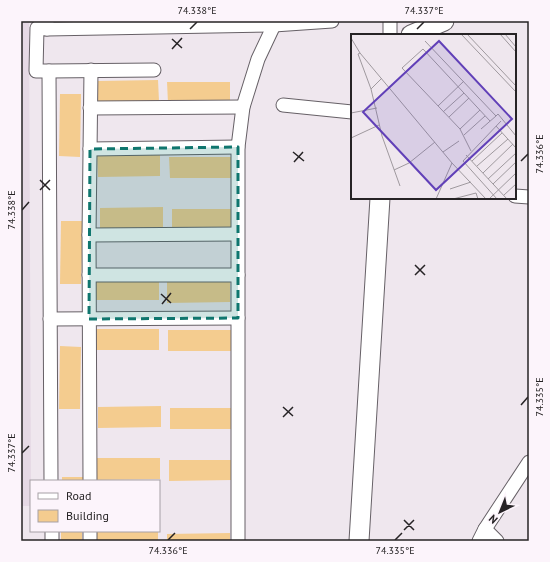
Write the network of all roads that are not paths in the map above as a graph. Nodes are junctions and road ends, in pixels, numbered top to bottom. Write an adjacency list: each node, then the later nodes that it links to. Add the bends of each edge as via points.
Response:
1 (332, 21): 4 (street)
2 (390, 21): 8 (street)
3 (444, 21): 9 (street)
4 (306, 22): 7 (street)
5 (86, 24): 6 (street); 7 (street)
6 (47, 25): 12 (street, via 37,28 36,71)
7 (274, 25): 14 (street, via 258,59)
8 (390, 34)
9 (413, 34)
10 (91, 70): 11 (street); 12 (street); 15 (street)
11 (154, 70)
12 (49, 71): 26 (street)
13 (283, 105): 16 (street)
14 (243, 107): 15 (street); 17 (street)
15 (90, 108): 18 (street)
16 (351, 112)
17 (238, 147): 18 (street); 22 (street)
18 (90, 150): 23 (street)
19 (516, 196): 20 (street)
20 (529, 197)
21 (380, 199): 34 (street)
22 (237, 234): 23 (street); 25 (street)
23 (89, 235): 24 (street)
24 (89, 275): 25 (street); 28 (street)
25 (238, 275): 27 (street)
26 (50, 318): 28 (street); 30 (street)
27 (238, 318): 28 (street); 33 (street)
28 (89, 319): 31 (street)
29 (529, 462): 32 (street)
30 (51, 480)
31 (90, 480)
32 (482, 535): 35 (street)
33 (238, 541)
34 (359, 541)
35 (497, 541)

